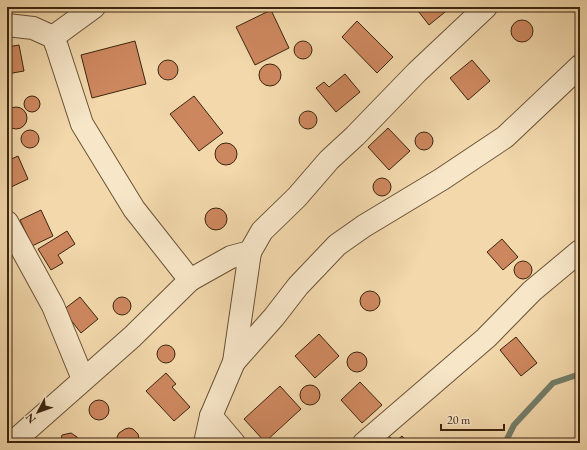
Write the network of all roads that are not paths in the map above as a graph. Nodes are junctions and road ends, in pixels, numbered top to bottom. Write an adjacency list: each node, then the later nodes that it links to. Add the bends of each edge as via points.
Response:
1 (94, 7): 4 (street)
2 (486, 7): 8 (street, via 329,160 297,198 262,231)
3 (7, 25): 4 (street, via 33,28)
4 (53, 37): 9 (street, via 82,124 134,209)
5 (580, 66): 10 (street, via 505,138 337,245 298,286)
6 (7, 222): 11 (street, via 53,306)
7 (580, 251): 16 (street, via 532,291 486,338)
8 (250, 252): 9 (street, via 231,257); 10 (street)
9 (190, 280): 11 (street, via 132,337)
10 (234, 362): 12 (street)
11 (83, 379): 13 (street)
12 (210, 416): 14 (street); 15 (street)
13 (12, 443)
14 (205, 443)
15 (234, 443)
16 (364, 443)

